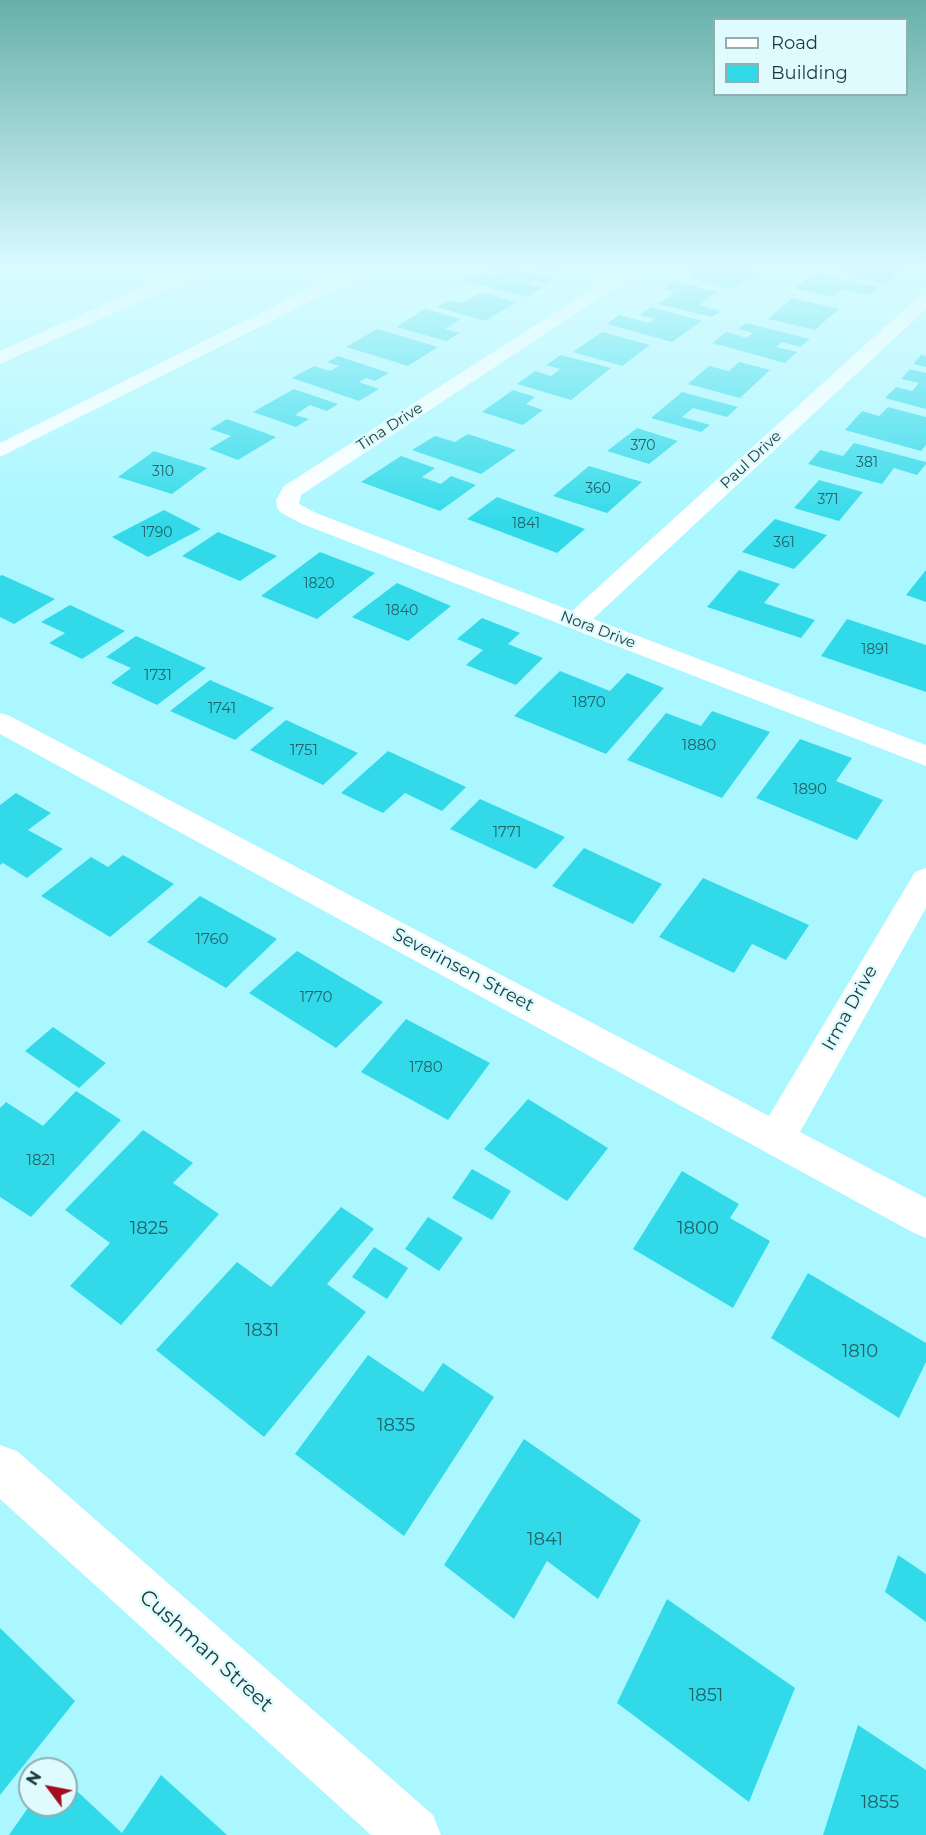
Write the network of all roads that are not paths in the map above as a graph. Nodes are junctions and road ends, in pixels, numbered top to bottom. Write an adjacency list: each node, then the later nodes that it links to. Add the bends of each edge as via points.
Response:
1 (14, 352): 5 (street)
2 (197, 352): 6 (street)
3 (508, 352): 7 (street, Tina Drive)
4 (869, 352): 8 (street, Paul Drive)
5 (0, 358)
6 (0, 451)
7 (292, 491): 8 (street, Nora Drive, via 288,507 303,515)
8 (576, 621): 10 (street, Nora Drive)
9 (0, 722): 12 (street, Severinsen Street)
10 (926, 756)
11 (926, 880): 12 (street, Irma Drive)
12 (777, 1138): 13 (street, Severinsen Street)
13 (926, 1219)
14 (0, 1468): 15 (street, Cushman Street)
15 (413, 1835)

